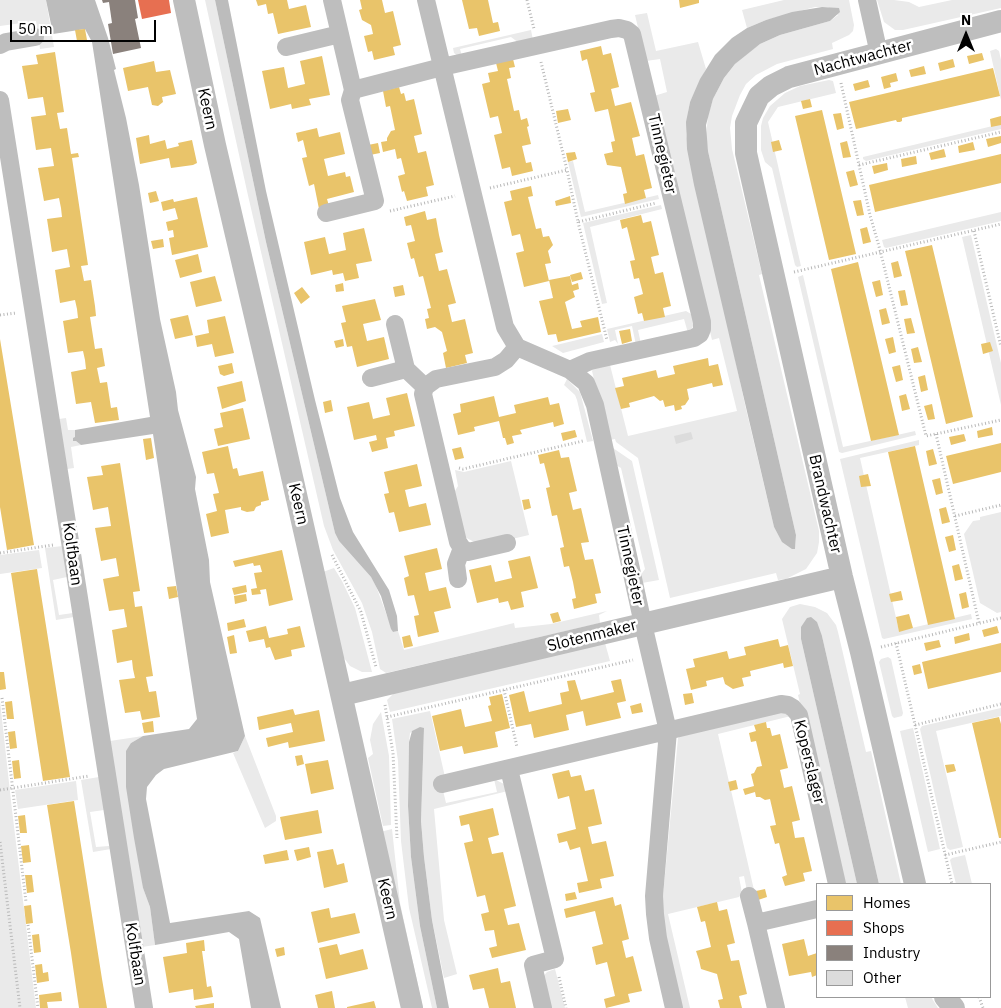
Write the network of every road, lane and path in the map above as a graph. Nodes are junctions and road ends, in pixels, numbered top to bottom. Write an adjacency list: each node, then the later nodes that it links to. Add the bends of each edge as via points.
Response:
1 (184, 0): 58 (street, Keern)
2 (332, 0): 7 (street)
3 (426, 0): 14 (street)
4 (527, 0): 10 (path)
5 (867, 0): 12 (street)
6 (1001, 21): 12 (street, Nachtwachter)
7 (340, 34): 11 (street); 15 (street)
8 (36, 37): 9 (street)
9 (0, 45)
10 (538, 46): 14 (street, Tinnegieter); 20 (path); 22 (street, Tinnegieter, via 610,29 619,28 632,34)
11 (286, 47)
12 (879, 54): 13 (street, Nachtwachter)
13 (837, 65): 17 (street, Nachtwachter, via 790,77 771,86 759,96); 19 (path)
14 (442, 67): 15 (street, Tinnegieter); 21 (street)
15 (353, 90): 23 (street, via 350,100)
16 (0, 100): 44 (street, Kolfbaan)
17 (746, 123): 29 (street, Brandwachter, via 746,154)
18 (1001, 132): 19 (path)
19 (859, 165): 28 (path)
20 (567, 170): 21 (path); 25 (path)
21 (472, 192): 23 (path, via 378,214); 31 (street, via 505,327)
22 (672, 199): 25 (path); 33 (street, Tinnegieter, via 702,329 694,338)
23 (375, 201): 24 (street)
24 (326, 213)
25 (578, 222): 33 (path, via 608,345)
26 (1001, 224): 27 (path)
27 (974, 231): 28 (path); 32 (path)
28 (881, 253): 29 (path); 39 (path, via 926,436)
29 (774, 277): 48 (street, Brandwachter)
30 (395, 324): 34 (street)
31 (517, 347): 35 (street, Tinnegieter); 37 (street, via 495,367 436,379)
32 (1001, 347)
33 (619, 355): 35 (street, Tinnegieter)
34 (406, 369): 36 (street); 37 (street)
35 (570, 370): 40 (street, Tinnegieter, via 586,383 595,405)
36 (371, 378)
37 (425, 386): 41 (street, via 424,402)
38 (1001, 420): 39 (path)
39 (936, 434): 43 (path)
40 (603, 443): 41 (path, via 584,447 583,441 463,469); 52 (street, Tinnegieter)
41 (439, 463): 46 (street)
42 (1001, 505): 43 (path)
43 (955, 516): 51 (path)
44 (71, 543): 47 (path); 65 (street, Kolfbaan)
45 (507, 544): 46 (street, via 468,552)
46 (462, 548): 49 (street, via 456,564)
47 (0, 553)
48 (842, 577): 52 (street, Slotenmaker); 54 (street, Brandwachter)
49 (458, 579)
50 (1001, 618): 51 (path)
51 (979, 622): 53 (path)
52 (643, 624): 55 (street); 56 (street, Slotenmaker)
53 (896, 643): 54 (path); 62 (path)
54 (861, 652): 74 (street, Brandwachter)
55 (650, 656): 57 (path); 63 (street)
56 (381, 687): 58 (street, Slotenmaker); 61 (path)
57 (504, 690): 61 (path); 64 (path)
58 (342, 696): 86 (street, Keern)
59 (2, 698): 67 (path)
60 (1001, 704): 62 (path)
61 (387, 717): 71 (path, via 393,753)
62 (915, 725): 72 (path)
63 (668, 731): 64 (street, Koperslager); 73 (street, Koperslager, via 781,704 793,708 799,715); 89 (street, via 654,896 658,938)
64 (515, 767): 66 (street, Koperslager); 81 (street)
65 (106, 774): 67 (path); 85 (street, Kolfbaan)
66 (442, 784)
67 (12, 788): 68 (path); 77 (path)
68 (0, 790)
69 (0, 842): 83 (path)
70 (1001, 842): 72 (path)
71 (398, 844)
72 (945, 855): 75 (path)
73 (838, 883)
74 (915, 883)
75 (952, 883)
76 (749, 896): 79 (street)
77 (26, 902)
78 (816, 908): 79 (street)
79 (756, 923): 90 (street)
80 (28, 925): 84 (path)
81 (555, 960): 87 (street, via 533,965); 88 (path)
82 (946, 998): 91 (street)
83 (20, 1008)
84 (38, 1008)
85 (144, 1008)
86 (412, 1008)
87 (543, 1008)
88 (566, 1008)
89 (674, 1008)
90 (776, 1008)
91 (954, 1008)

